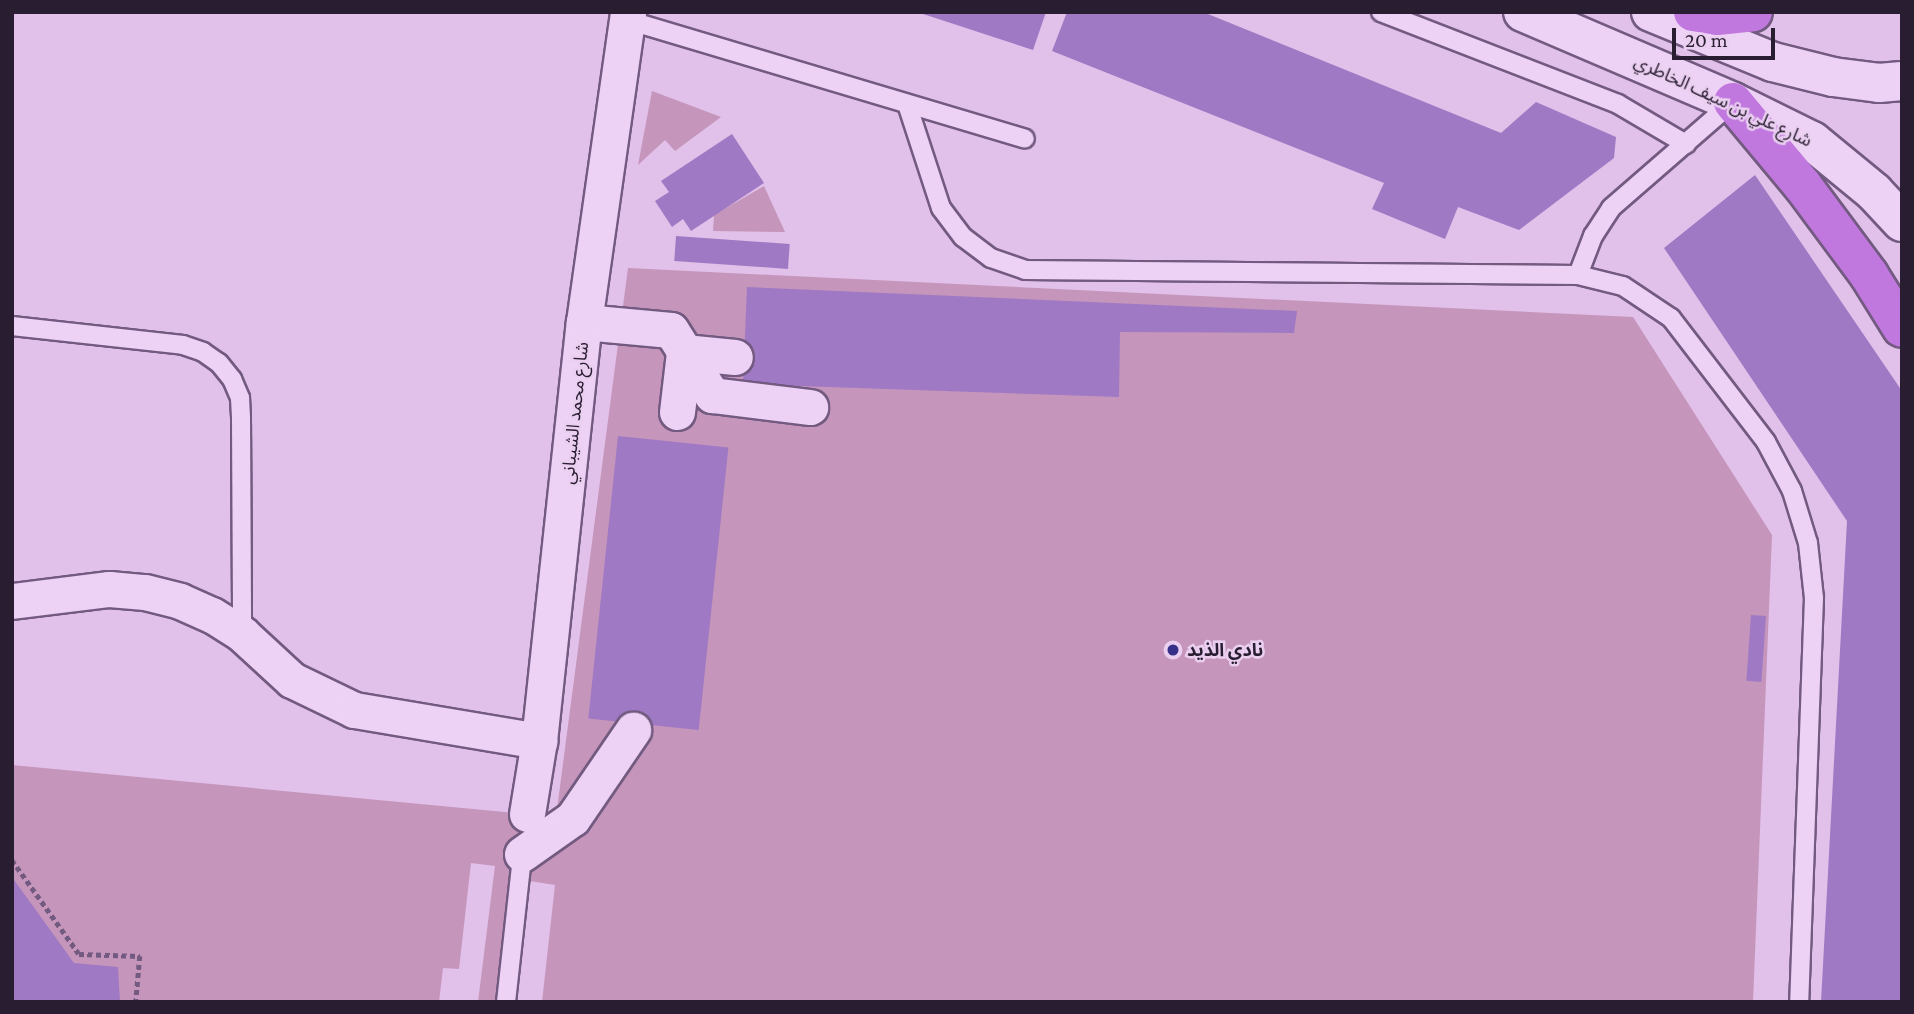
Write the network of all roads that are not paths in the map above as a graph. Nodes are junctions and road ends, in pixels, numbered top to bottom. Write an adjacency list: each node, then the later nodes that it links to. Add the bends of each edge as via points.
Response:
1 (1381, 12): 11 (lane, via 1618,104)
2 (1523, 12): 8 (street, شارع علي بن سيف الخاطري)
3 (1651, 12): 7 (street, via 1773,62 1833,77)
4 (1693, 12): 5 (highway, via 1717,16)
5 (1753, 12)
6 (628, 16): 9 (lane); 14 (street, شارع محمد الشيباني)
7 (1902, 81)
8 (1733, 102): 11 (lane); 12 (street, شارع علي بن سيف الخاطري, via 1812,141 1874,192); 16 (highway, via 1803,186)
9 (907, 104): 10 (lane); 13 (lane, via 941,208 962,237 991,258 1026,270)
10 (1025, 139)
11 (1686, 144): 13 (lane, via 1612,208 1593,236)
12 (1902, 222)
13 (1578, 275): 28 (lane, via 1623,286 1671,318 1766,442 1801,517 1814,598)
14 (584, 321): 17 (street, via 671,330); 24 (street, شارع محمد الشيباني)
15 (12, 326): 22 (lane, via 183,345 219,363 232,379 240,398 241,418)
16 (1902, 328)
17 (684, 352): 18 (street); 19 (street, via 712,395); 20 (street)
18 (735, 357)
19 (810, 407)
20 (677, 412)
21 (12, 601): 22 (street, via 109,589 145,592 180,601)
22 (242, 634): 24 (street, via 292,680 354,710)
23 (633, 730): 26 (street, via 573,818)
24 (539, 741): 25 (street, شارع محمد الشيباني)
25 (527, 814): 26 (lane)
26 (522, 854): 27 (lane)
27 (506, 1002)
28 (1799, 1002)

